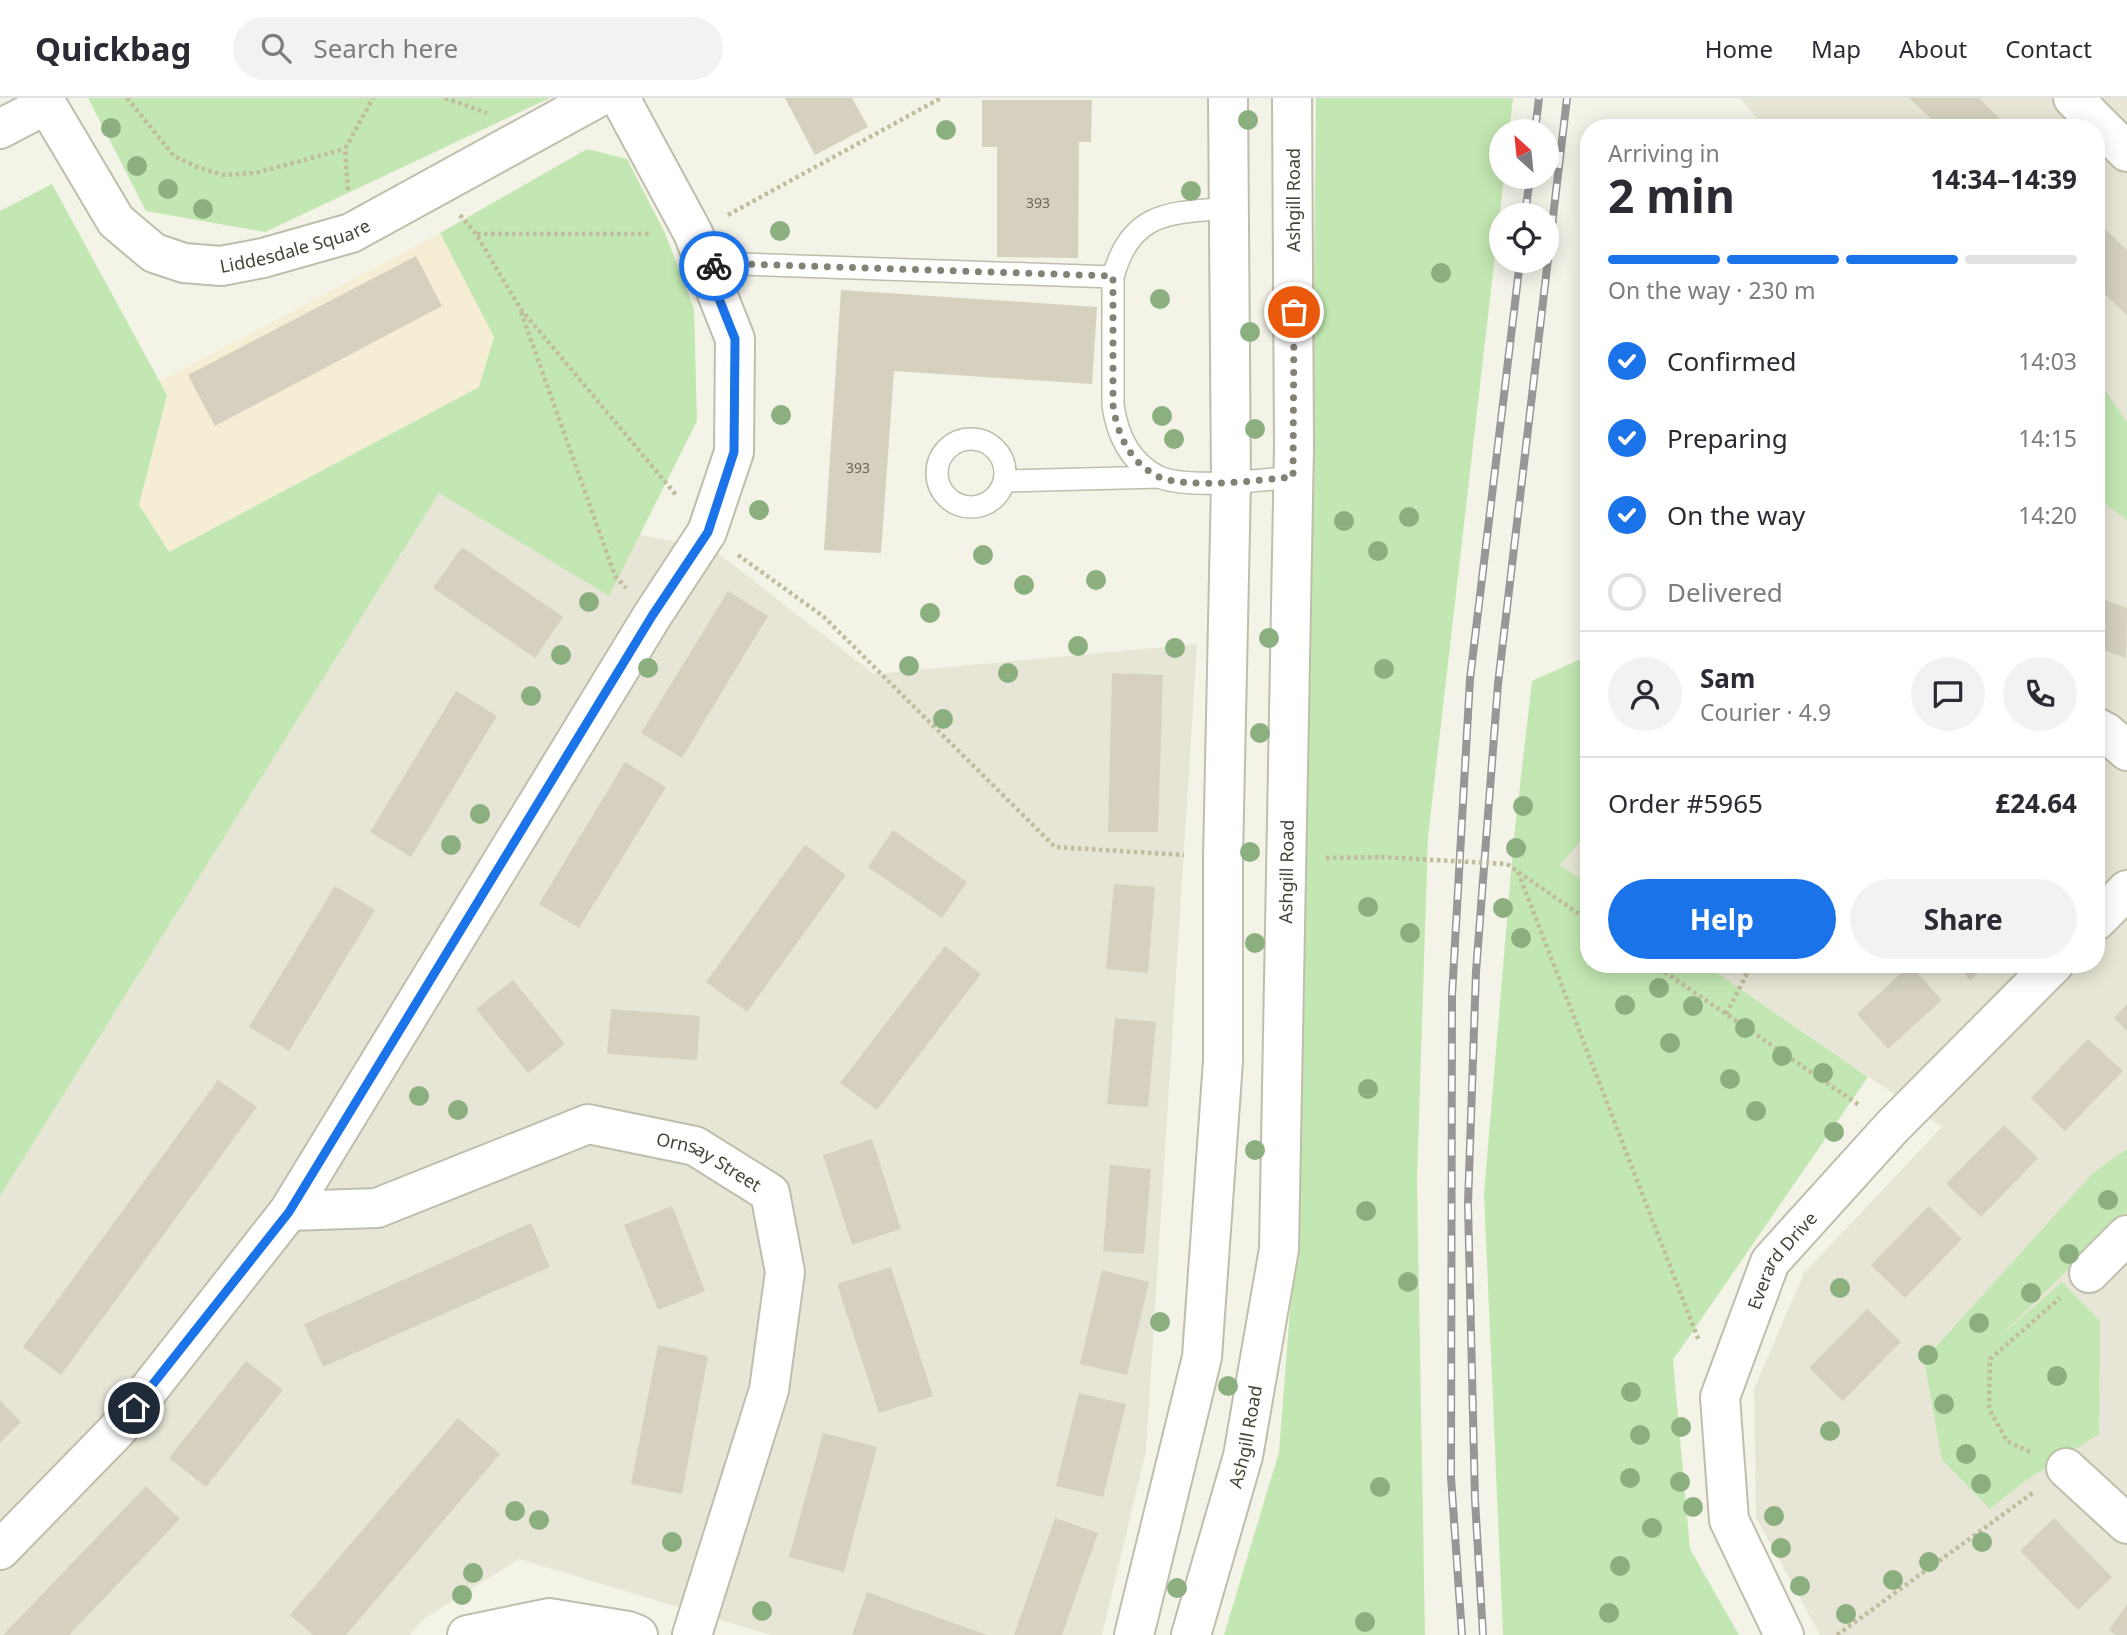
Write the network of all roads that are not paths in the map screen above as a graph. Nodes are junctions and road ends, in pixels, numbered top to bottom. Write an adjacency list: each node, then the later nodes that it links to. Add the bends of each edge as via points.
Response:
1 (597, 98): 6 (street, Liddesdale Square, via 351,233 221,266 184,263 154,253 116,221)
2 (620, 98): 12 (street)
3 (1228, 98): 11 (street)
4 (1292, 98): 15 (street, Ashgill Road)
5 (2073, 98): 7 (street)
6 (44, 101): 8 (street)
7 (2094, 119)
8 (0, 129)
9 (2105, 130): 10 (street)
10 (2127, 152)
11 (1230, 208): 13 (lane, via 1159,217 1128,240); 17 (street)
12 (706, 266): 13 (lane); 23 (street, via 735,339 734,452 708,532 652,616)
13 (1113, 276): 14 (lane, via 1116,422 1131,454)
14 (1159, 477): 16 (lane); 17 (lane)
15 (1293, 477): 17 (lane); 33 (street, Ashgill Road, via 1279,1249 1243,1456)
16 (1006, 481)
17 (1231, 482): 32 (street, via 1223,1061 1202,1357)
18 (2105, 732): 19 (street)
19 (2127, 751)
20 (2127, 890): 21 (street)
21 (2105, 912)
22 (2045, 973): 34 (street, Everard Drive, via 1892,1127 1770,1262 1720,1398 1729,1520)
23 (289, 1212): 28 (street, via 117,1430); 31 (street, Ornsay Street, via 377,1208 588,1124 695,1146 769,1193 785,1272 769,1390)
24 (2127, 1235): 25 (street)
25 (2089, 1273)
26 (2066, 1468): 27 (street)
27 (2127, 1524)
28 (0, 1550)
29 (631, 1634): 30 (street, via 548,1618)
30 (467, 1635)
31 (692, 1635)
32 (1134, 1635)
33 (1191, 1635)
34 (1783, 1635)

